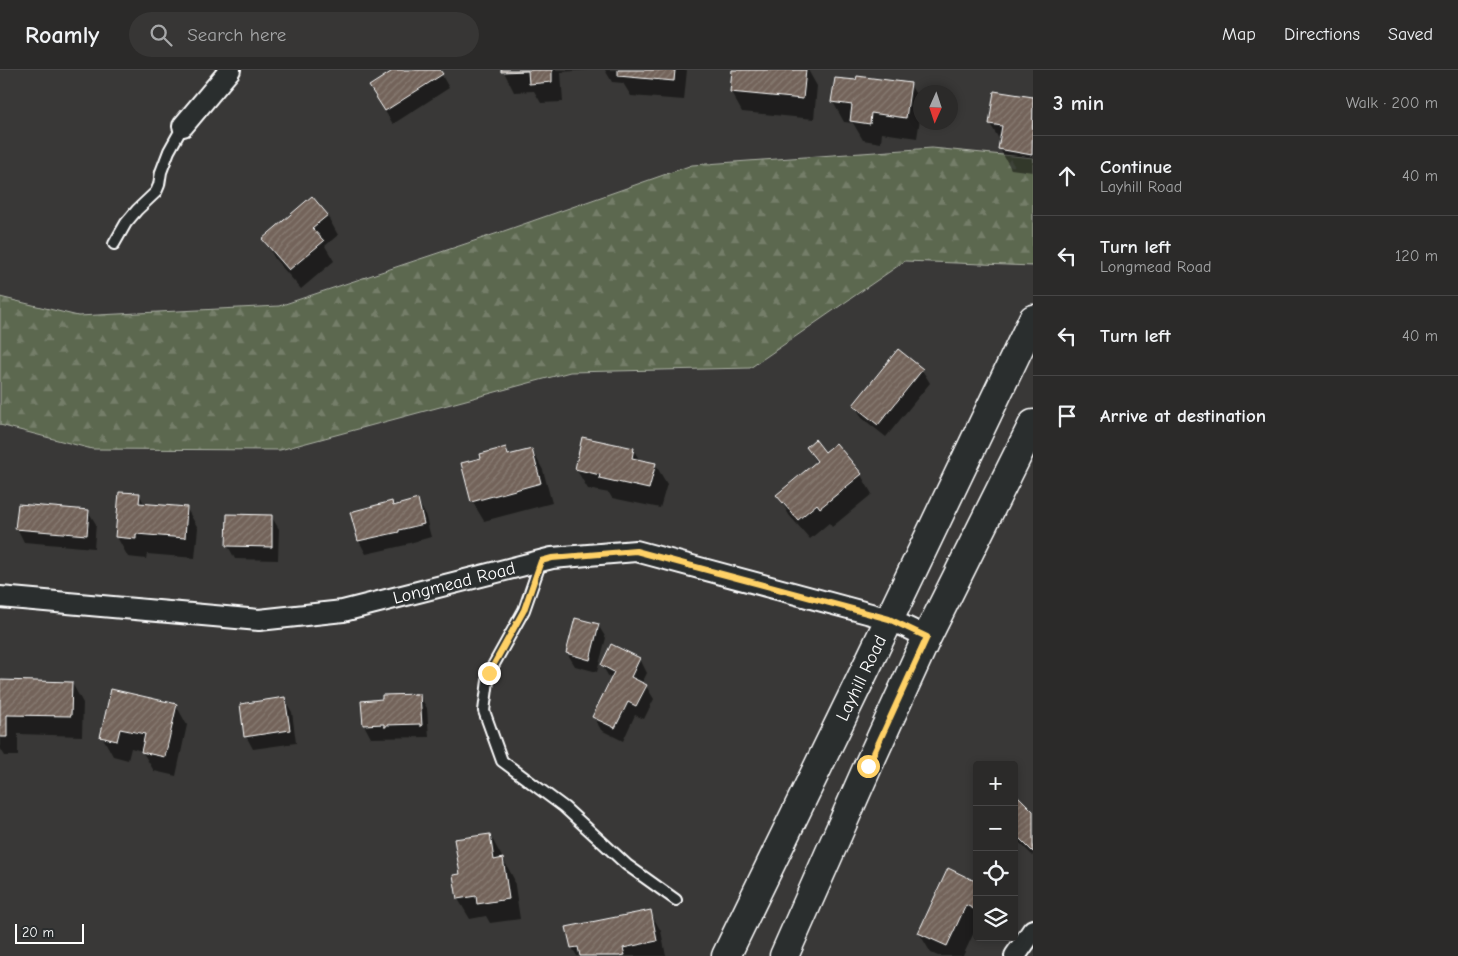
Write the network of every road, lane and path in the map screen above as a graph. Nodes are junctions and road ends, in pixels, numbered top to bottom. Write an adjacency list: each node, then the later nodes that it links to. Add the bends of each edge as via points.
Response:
1 (230, 70): 2 (street)
2 (183, 126): 3 (lane, via 169,150 156,192 126,223)
3 (114, 244)
4 (1033, 319): 8 (main road, Layhill Road)
5 (1033, 424): 9 (main road)
6 (541, 561): 7 (street, Longmead Road, via 342,611 259,620); 8 (street, Longmead Road, via 636,551); 10 (lane, via 524,610 489,673 484,711 502,761)
7 (0, 596)
8 (889, 619): 9 (street, Longmead Road); 12 (main road, Layhill Road)
9 (927, 637): 13 (main road)
10 (676, 900)
11 (1033, 930): 14 (street)
12 (726, 956)
13 (784, 956)
14 (1015, 956)

